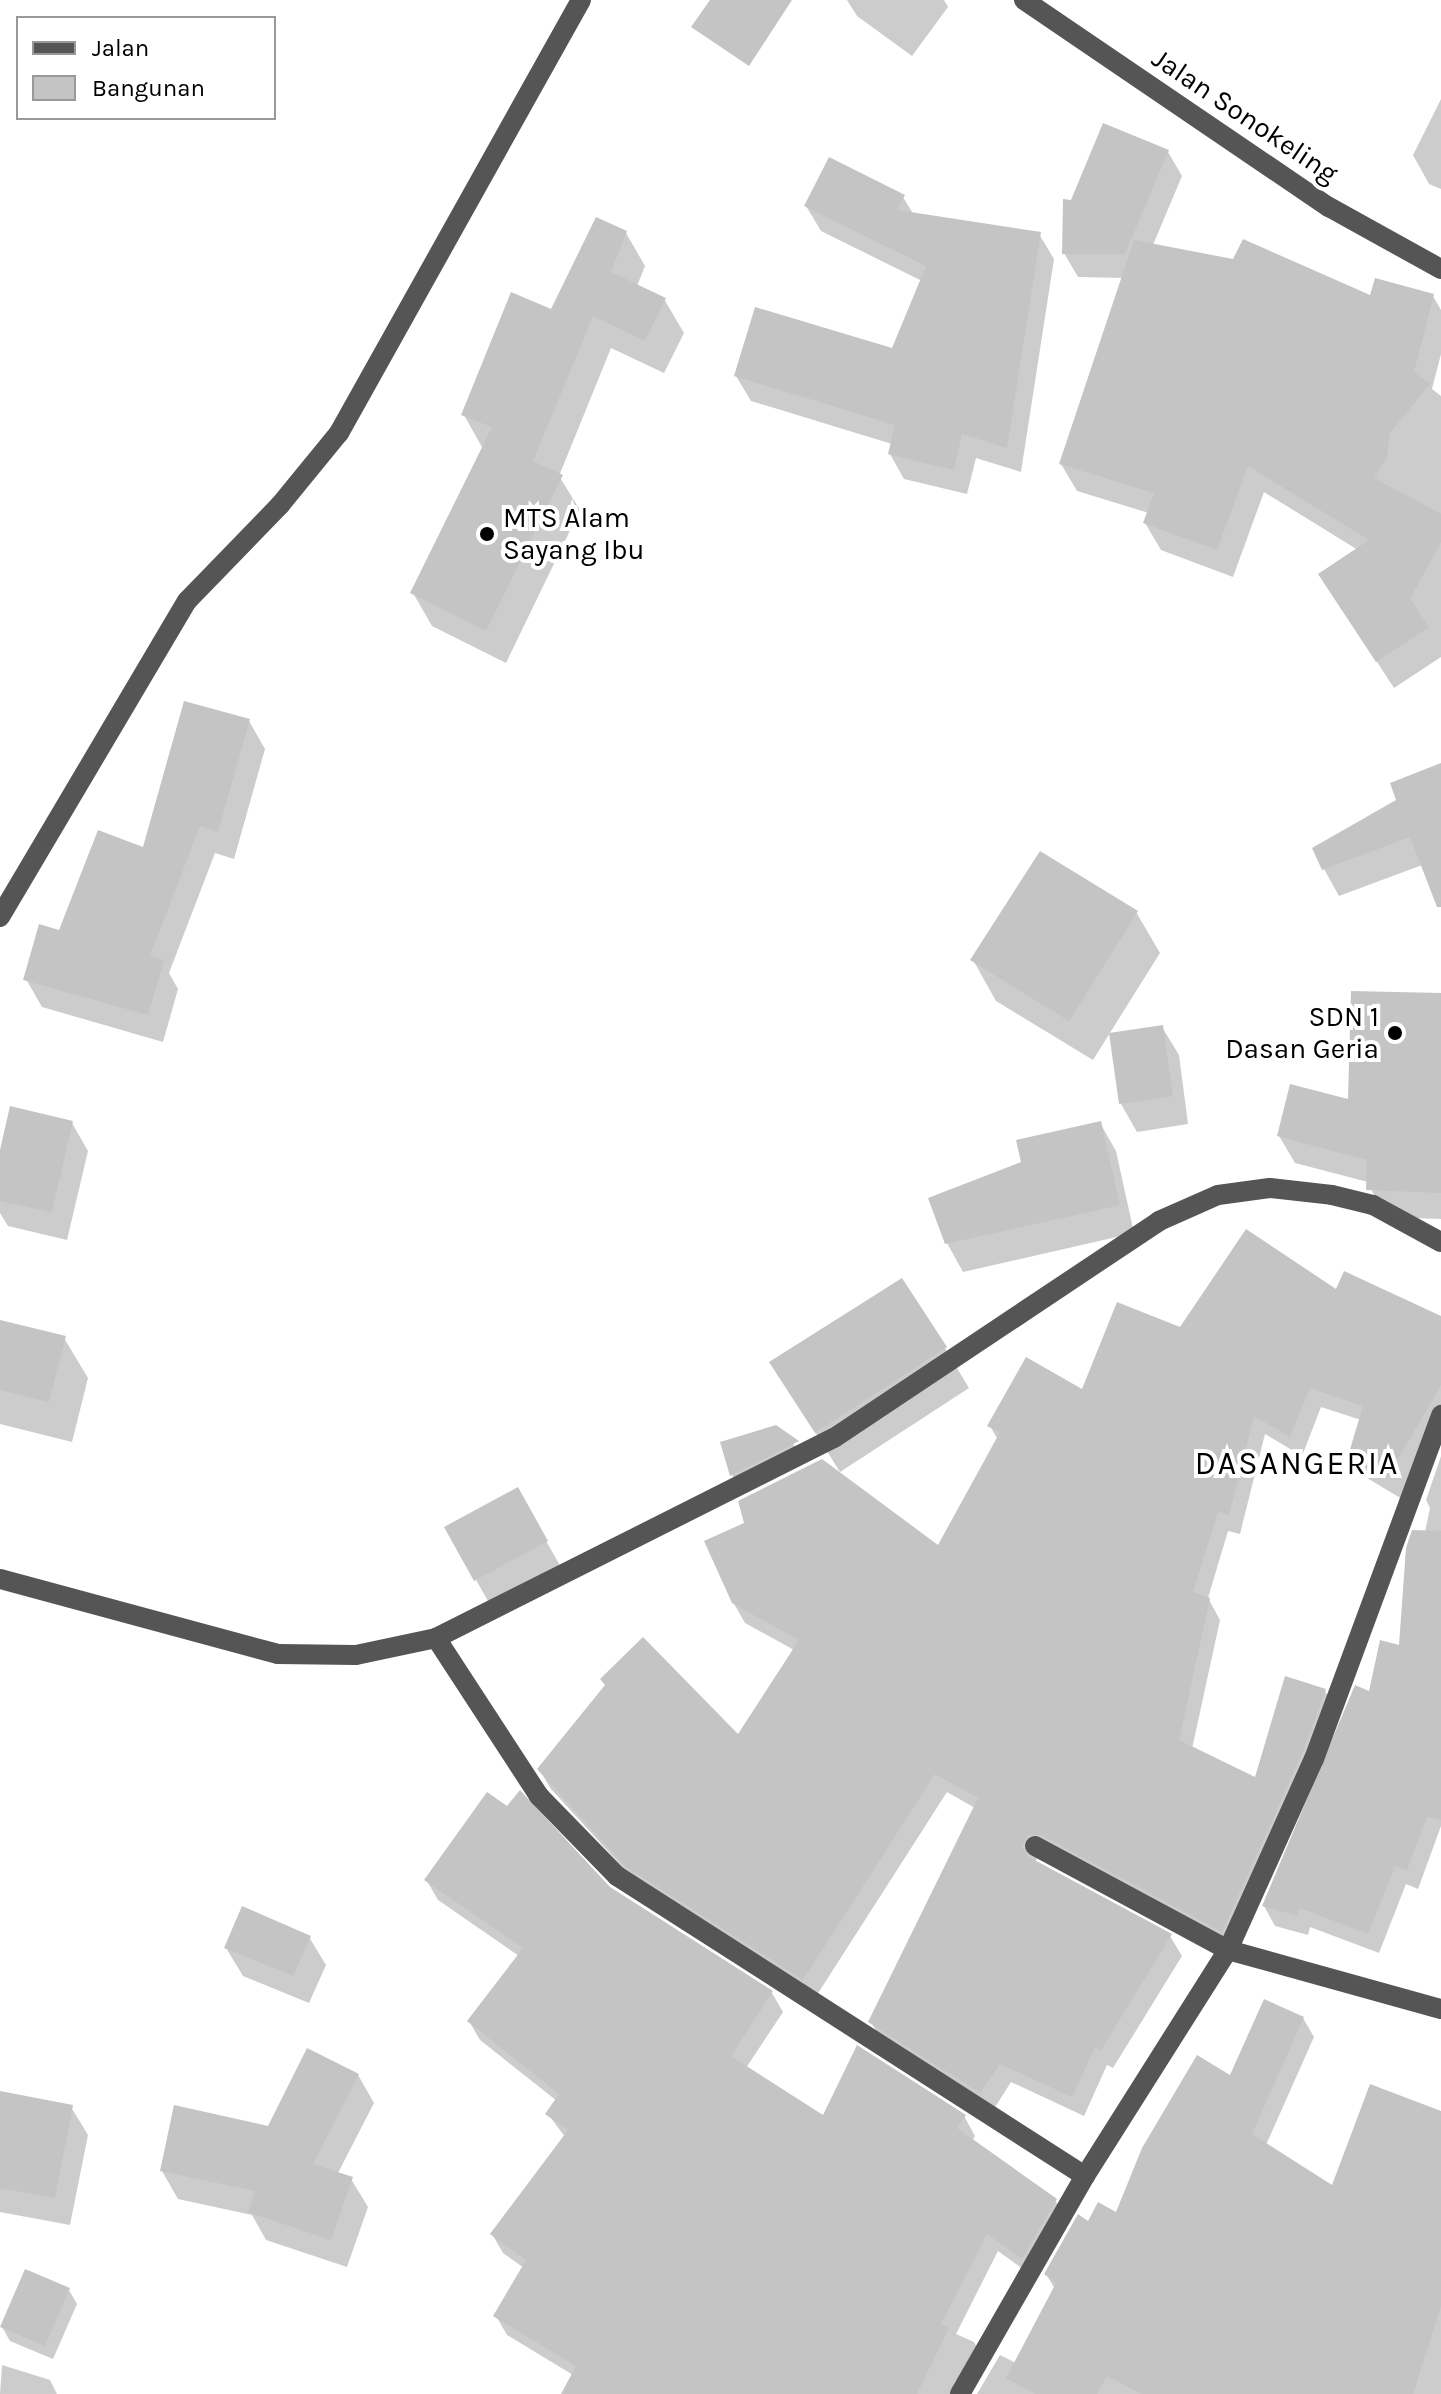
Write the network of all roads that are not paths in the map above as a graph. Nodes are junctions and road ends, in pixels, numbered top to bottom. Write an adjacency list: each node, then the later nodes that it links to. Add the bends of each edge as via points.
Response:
1 (581, 0): 4 (street, via 339,433 280,505 187,601)
2 (1024, 0): 3 (street, Jalan Sonokeling, via 1329,207)
3 (1441, 269)
4 (0, 917)
5 (1441, 1242): 8 (street, via 1373,1205 1332,1195 1270,1188 1218,1195 1159,1221 834,1438)
6 (1441, 1415): 10 (street, via 1314,1759)
7 (0, 1579): 8 (street, via 278,1654 356,1655)
8 (436, 1638): 12 (street, via 539,1796 617,1876)
9 (1035, 1846): 10 (street)
10 (1228, 1950): 11 (street); 12 (street)
11 (1441, 2009)
12 (1085, 2176): 13 (street)
13 (960, 2394)

